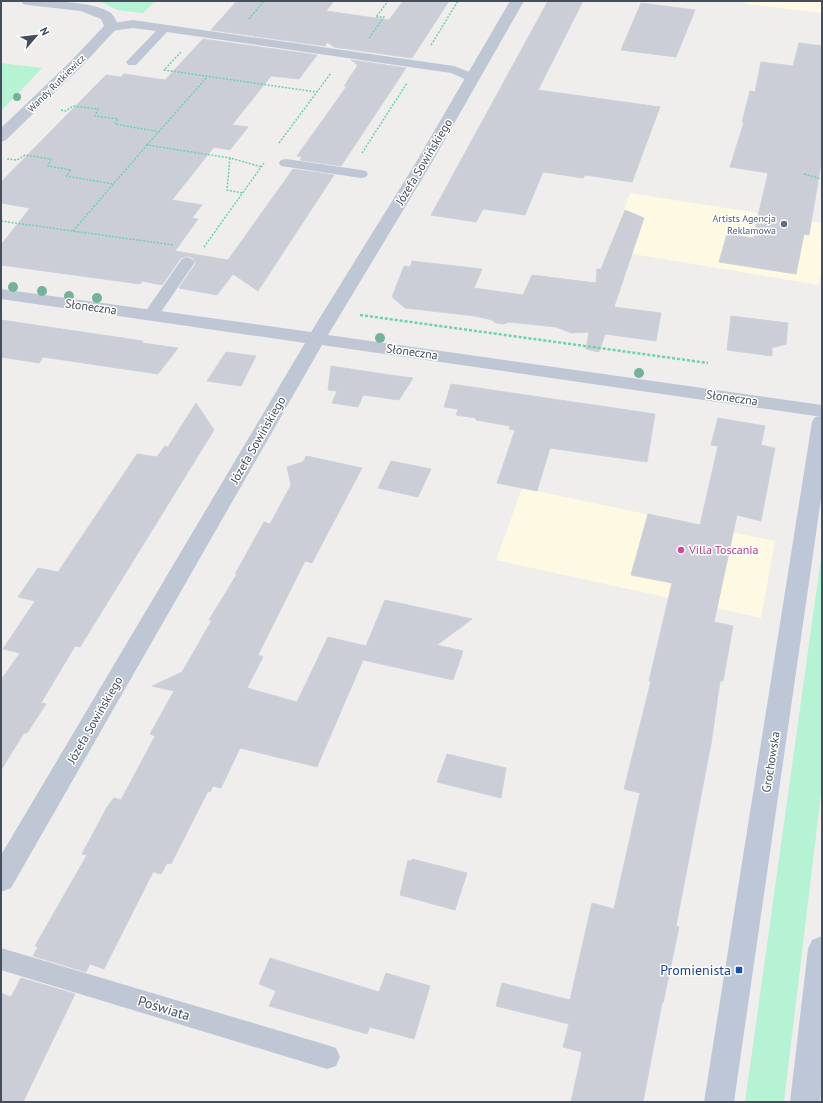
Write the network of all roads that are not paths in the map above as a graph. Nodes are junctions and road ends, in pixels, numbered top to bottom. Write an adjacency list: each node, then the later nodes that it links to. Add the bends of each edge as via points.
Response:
1 (28, 1): 3 (street, via 94,11 105,15 110,20)
2 (517, 1): 6 (street, Józefa Sowińskiego)
3 (111, 27): 4 (lane, via 133,24); 7 (street, Wandy Rutkiewicz)
4 (164, 29): 5 (lane); 6 (lane, via 454,70)
5 (132, 62)
6 (473, 78): 13 (street, Józefa Sowińskiego)
7 (1, 137)
8 (286, 163): 9 (lane)
9 (361, 174)
10 (187, 262): 12 (lane)
11 (1, 294): 12 (street, Słoneczna)
12 (151, 315): 13 (street, Słoneczna)
13 (317, 338): 14 (street, Słoneczna); 16 (street, Józefa Sowińskiego)
14 (822, 411)
15 (822, 422): 20 (street, Grochowska)
16 (1, 880)
17 (822, 949): 21 (street)
18 (1, 960): 19 (lane, Poświata)
19 (327, 1057)
20 (719, 1102)
21 (805, 1102)

